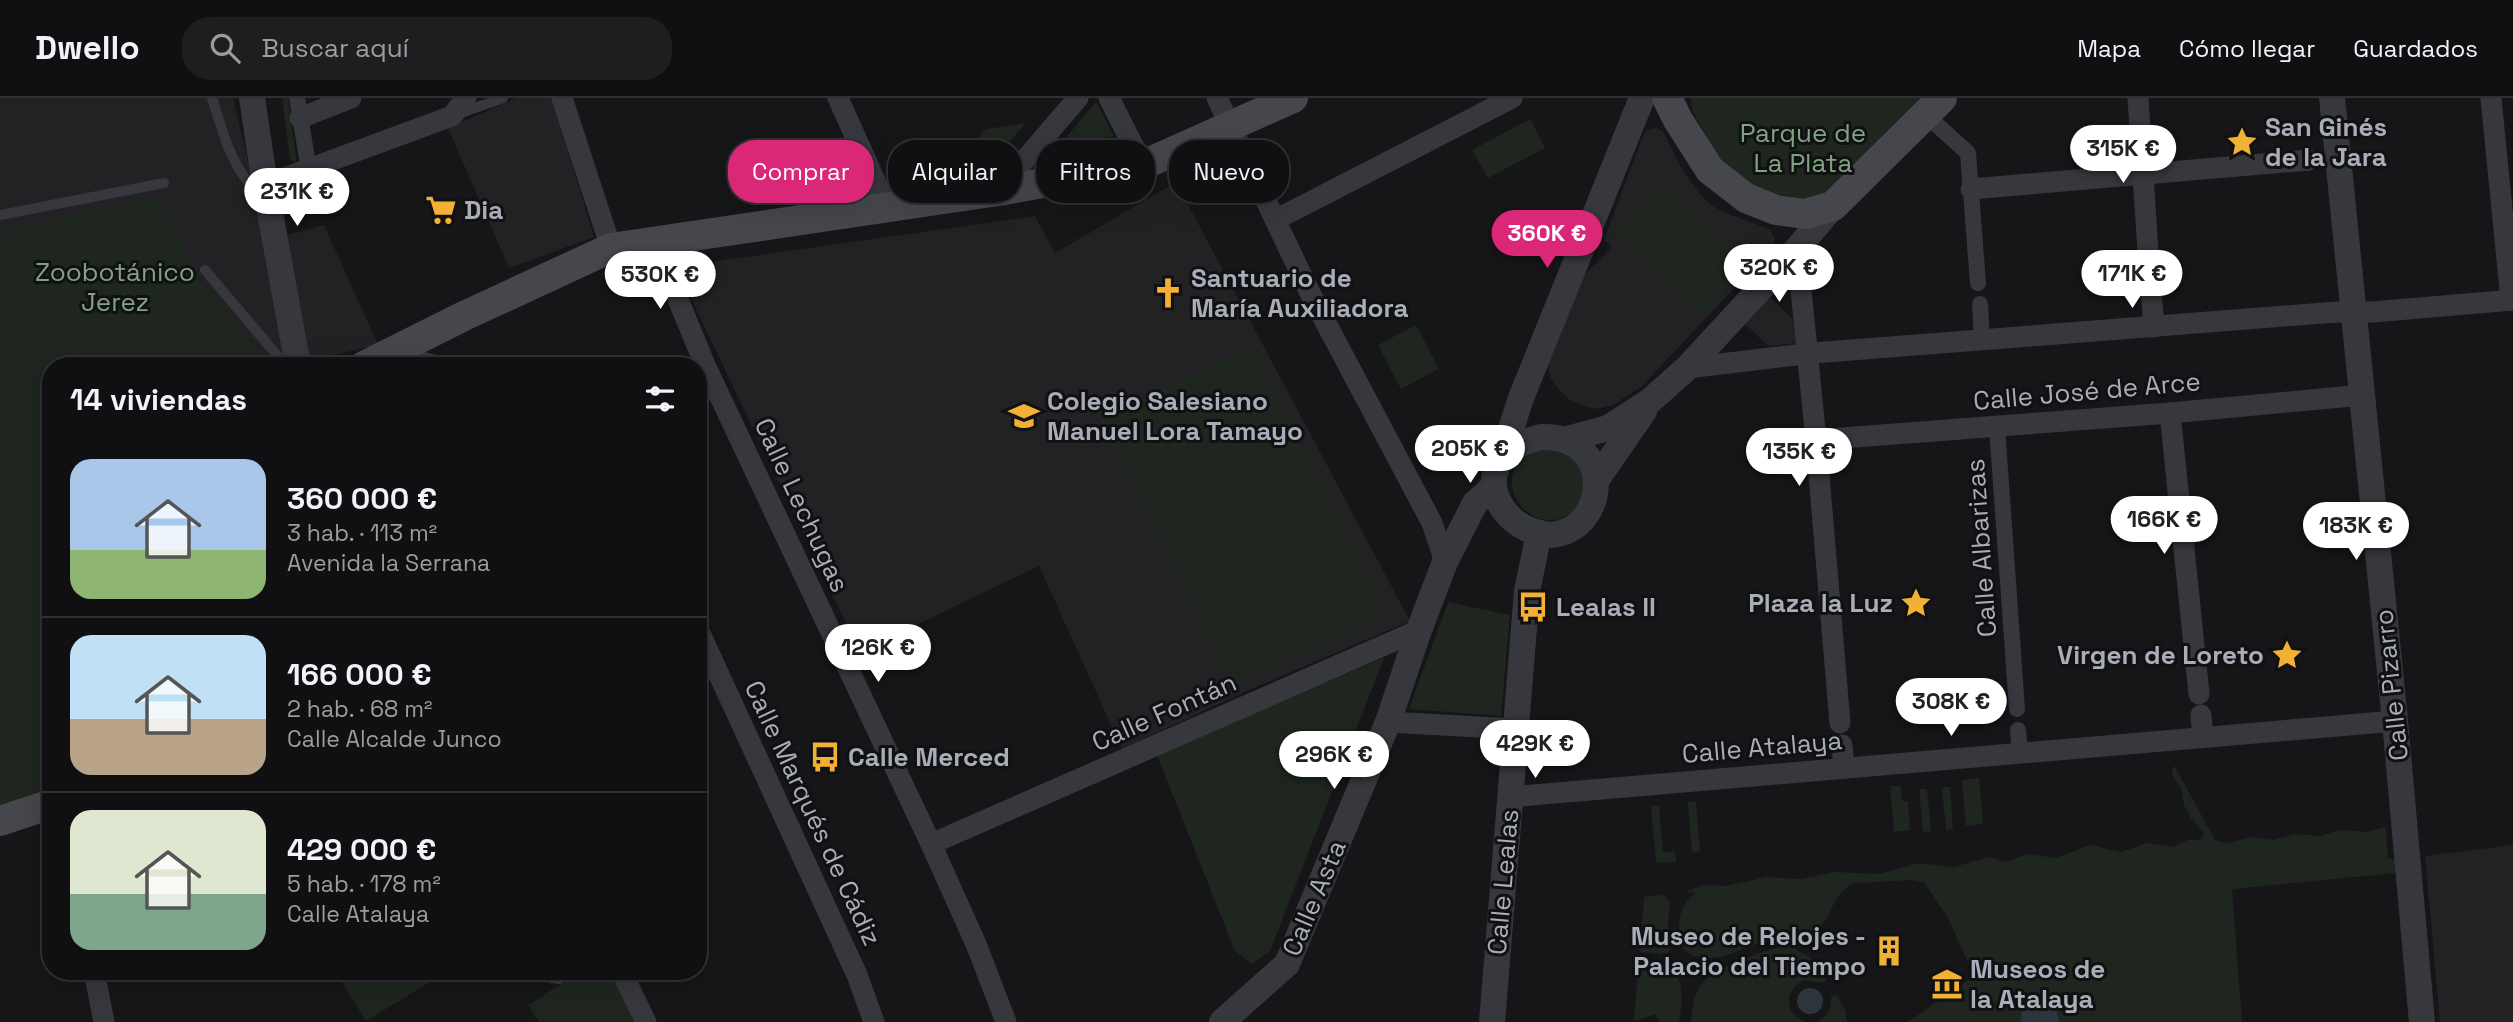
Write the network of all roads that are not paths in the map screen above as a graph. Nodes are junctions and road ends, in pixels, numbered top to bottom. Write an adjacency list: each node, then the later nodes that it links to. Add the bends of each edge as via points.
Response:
1 (212, 98): 29 (lane, via 239,172 250,185)
2 (252, 98): 29 (street)
3 (351, 98): 19 (street)
4 (466, 98): 20 (street)
5 (503, 98): 20 (lane)
6 (562, 98): 37 (street)
7 (838, 98): 32 (street)
8 (1078, 98): 25 (street)
9 (1109, 98): 22 (street)
10 (1217, 98): 21 (street)
11 (1293, 98): 21 (main road)
12 (1512, 98): 35 (street)
13 (1667, 98): 33 (main road, via 1710,170 1746,198 1776,210 1806,214)
14 (2138, 98): 27 (street)
15 (2332, 98): 45 (street, Calle Pizarro)
16 (2491, 98): 43 (street)
17 (1638, 101): 65 (street)
18 (1934, 106): 30 (street, via 1968,153); 33 (main road)
19 (299, 108): 26 (street)
20 (452, 116): 26 (street)
21 (1232, 126): 23 (main road); 35 (street)
22 (1130, 140)
23 (1155, 160)
24 (2309, 160): 27 (street)
25 (1022, 163)
26 (309, 170): 29 (street)
27 (2143, 174): 30 (street); 39 (street)
28 (164, 183): 34 (lane)
29 (265, 186): 52 (street)
30 (1971, 189): 41 (street)
31 (902, 203): 32 (main road)
32 (886, 205): 36 (main road)
33 (1833, 206): 38 (street)
34 (0, 215)
35 (1275, 220): 69 (street, via 1432,523)
36 (654, 241): 37 (main road); 55 (street, Calle Lechugas)
37 (611, 248): 49 (main road)
38 (1797, 249): 47 (street); 50 (street)
39 (2149, 268)
40 (205, 270): 51 (lane)
41 (1978, 283)
42 (2151, 290): 46 (street)
43 (2512, 300): 45 (street)
44 (1980, 304): 48 (street)
45 (2354, 312): 46 (street); 59 (street, Calle Pizarro)
46 (2154, 327): 48 (street)
47 (1718, 334): 56 (street, via 1724,352); 57 (street)
48 (1982, 340): 50 (street)
49 (393, 351): 53 (main road); 54 (street)
50 (1808, 354): 56 (street); 64 (street)
51 (278, 357)
52 (296, 357)
53 (381, 357)
54 (414, 357)
55 (699, 357)
56 (1742, 361): 57 (street)
57 (1687, 368): 60 (street)
58 (707, 376): 87 (street, Calle Lechugas)
59 (2362, 395): 61 (street, Calle José de Arce); 75 (street, Calle Pizarro)
60 (1650, 401): 63 (street, via 1608,428); 66 (street)
61 (2170, 414): 62 (street, Calle José de Arce); 72 (street)
62 (1997, 426): 64 (street, Calle José de Arce); 73 (street, Calle Albarizas)
63 (1567, 439): 65 (street, via 1528,441); 66 (street, via 1588,457)
64 (1816, 440): 77 (street)
65 (1500, 460): 67 (street)
66 (1597, 479): 68 (street, via 1591,505 1574,526 1551,535)
67 (1494, 486): 68 (street, via 1508,517); 69 (street, Calle Asta, via 1475,503)
68 (1539, 533): 78 (street, Calle Lealas, via 1527,591)
69 (1446, 562): 70 (street, Calle Asta)
70 (1419, 630): 76 (street, Calle Asta); 87 (street, Calle Fontán)
71 (707, 649): 93 (street, Calle Marqués de Cádiz, via 857,975)
72 (2199, 694)
73 (2017, 709)
74 (2201, 715): 80 (street)
75 (2395, 721): 80 (street, Calle Atalaya); 96 (street, Calle Pizarro)
76 (1388, 722): 78 (street); 90 (street, Calle Asta, via 1287,964)
77 (1840, 723)
78 (1515, 729): 84 (street, Calle Lealas)
79 (2018, 730): 82 (street)
80 (2203, 737): 82 (street, Calle Atalaya)
81 (1842, 745): 83 (street)
82 (2020, 753): 83 (street, Calle Atalaya)
83 (1844, 768): 84 (street, Calle Atalaya)
84 (1510, 797): 95 (street, Calle Lealas)
85 (42, 807): 86 (main road)
86 (0, 821)
87 (931, 844): 94 (street, Calle Lechugas)
88 (96, 980): 91 (street)
89 (625, 980): 92 (street)
90 (1232, 1019)
91 (104, 1022)
92 (646, 1022)
93 (874, 1022)
94 (1006, 1022)
95 (1492, 1022)
96 (2422, 1022)

